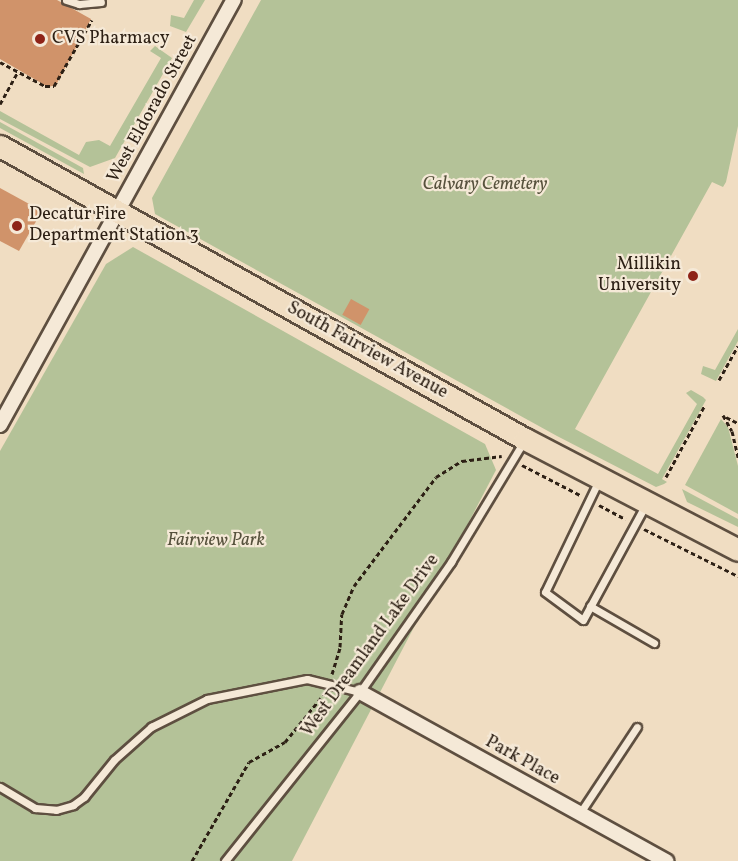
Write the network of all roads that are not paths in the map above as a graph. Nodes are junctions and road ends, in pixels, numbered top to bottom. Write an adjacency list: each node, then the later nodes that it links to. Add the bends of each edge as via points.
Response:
1 (66, 0): 3 (lane)
2 (234, 0): 6 (street, West Eldorado Street)
3 (84, 2): 4 (lane)
4 (101, 2)
5 (0, 146): 6 (main road, South Fairview Avenue)
6 (117, 212): 7 (street, West Eldorado Street); 8 (main road, South Fairview Avenue)
7 (0, 425)
8 (525, 439): 9 (main road, South Fairview Avenue); 14 (lane, West Dreamland Lake Drive, via 451,562)
9 (600, 478): 10 (main road, South Fairview Avenue); 12 (lane, via 545,592 583,620)
10 (647, 503): 11 (main road, South Fairview Avenue); 12 (lane)
11 (738, 550)
12 (590, 606): 13 (lane)
13 (654, 643)
14 (360, 692): 16 (lane, via 307,679 207,699 151,727 114,760 84,797 65,807 35,808); 17 (street, Park Place); 18 (lane, West Dreamland Lake Drive)
15 (637, 727): 17 (lane)
16 (0, 787)
17 (579, 813): 19 (street, Park Place)
18 (225, 861)
19 (666, 861)

